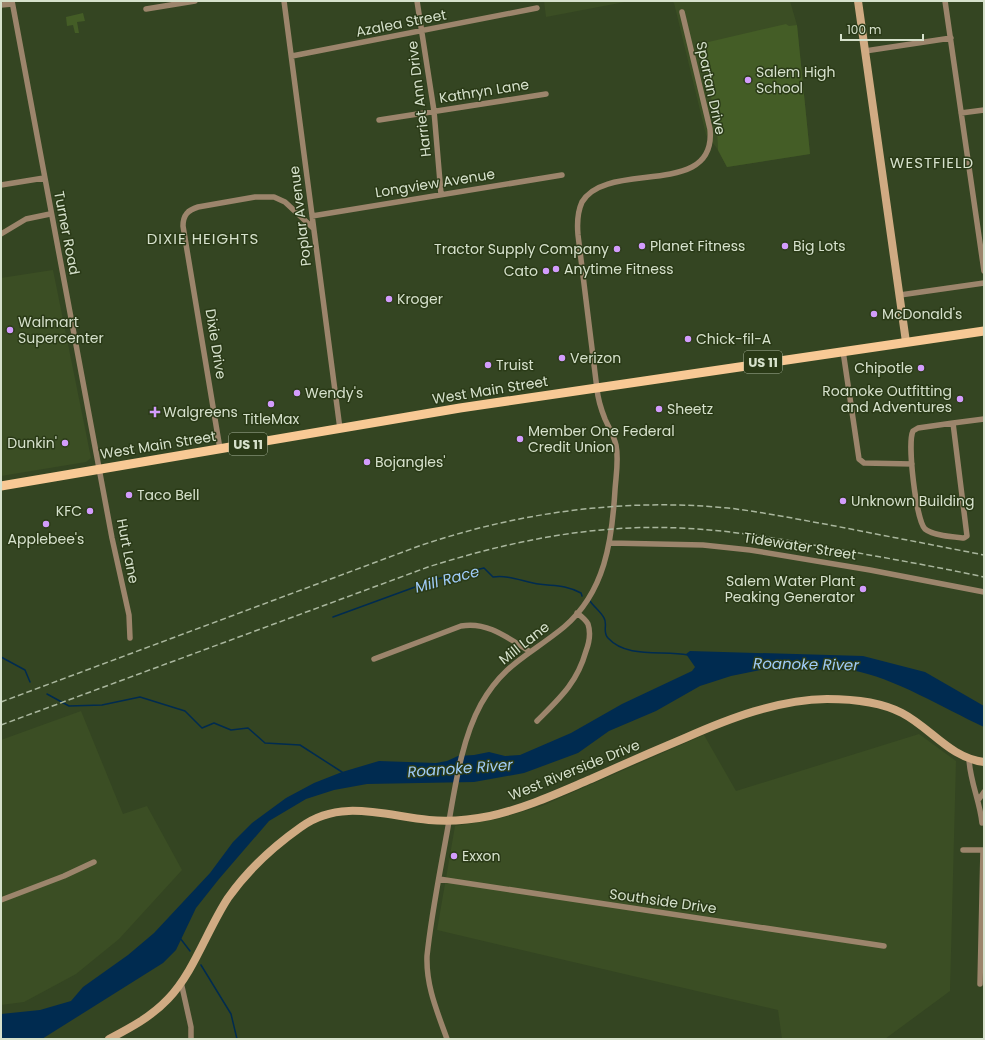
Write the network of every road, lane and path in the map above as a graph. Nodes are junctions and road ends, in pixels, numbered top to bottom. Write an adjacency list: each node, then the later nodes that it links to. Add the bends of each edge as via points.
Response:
1 (195, 1): 9 (street)
2 (284, 1): 14 (street, Poplar Avenue)
3 (417, 1): 11 (street, Harriet Ann Drive)
4 (858, 1): 13 (street)
5 (945, 1): 12 (street)
6 (12, 2): 7 (street); 21 (street, Turner Road)
7 (1, 5)
8 (538, 8): 11 (street, Azalea Street)
9 (146, 9)
10 (682, 12): 34 (street, Spartan Drive, via 710,129 708,150 700,161 684,171 598,188 585,198 579,211 578,235)
11 (422, 31): 14 (street, Azalea Street); 17 (street, Harriet Ann Drive)
12 (951, 38): 13 (street); 18 (street)
13 (865, 51): 30 (street)
14 (292, 56): 25 (street, Poplar Avenue)
15 (546, 94): 17 (street, Kathryn Lane)
16 (984, 110): 18 (street)
17 (434, 111): 19 (street, Kathryn Lane); 23 (street, Harriet Ann Drive)
18 (962, 113): 28 (street)
19 (379, 120)
20 (562, 175): 23 (street, Longview Avenue)
21 (44, 178): 22 (street); 24 (street, Turner Road)
22 (1, 185)
23 (441, 194): 25 (street, Longview Avenue)
24 (50, 214): 27 (street, via 26,219); 40 (street, Turner Road)
25 (312, 216): 26 (street, Poplar Avenue)
26 (313, 228): 37 (street, Poplar Avenue); 38 (street, Dixie Drive, via 281,199 268,196 198,207 189,210 183,221)
27 (1, 234)
28 (984, 271)
29 (984, 283): 30 (street)
30 (900, 295): 32 (street)
31 (984, 330): 32 (main road, West Main Street / US 11)
32 (906, 342): 33 (main road, West Main Street / US 11)
33 (844, 351): 34 (main road, West Main Street / US 11); 39 (street, via 859,459 864,463)
34 (597, 389): 37 (main road, West Main Street / US 11, via 460,408); 42 (street, Mill Lane, via 617,453 615,506)
35 (984, 419): 36 (street)
36 (953, 423): 39 (street, via 913,431); 39 (street, via 966,537 931,532 922,525)
37 (340, 429): 38 (main road, West Main Street / US 11)
38 (220, 449): 40 (main road, West Main Street / US 11)
39 (912, 464)
40 (100, 469): 41 (main road, West Main Street / US 11); 45 (street, Hurt Lane, via 129,615)
41 (1, 486)
42 (610, 543): 43 (street, Tidewater Street, via 703,545 750,550); 44 (street, Mill Lane, via 600,577)
43 (984, 592)
44 (577, 613): 46 (street, Mill Lane, via 555,634); 48 (street, via 588,624 590,637 580,671 562,696)
45 (130, 638)
46 (529, 651): 47 (street, via 493,630 475,625 461,626); 53 (street, Mill Lane, via 507,669 489,691 475,716)
47 (374, 659)
48 (537, 721)
49 (969, 759): 50 (street, West Riverside Drive); 52 (street, via 972,783); 53 (street, West Riverside Drive, via 955,752 902,712 884,705 841,700 801,701 731,718 530,805 491,816)
50 (984, 762)
51 (984, 792): 52 (street)
52 (979, 799): 54 (street)
53 (449, 821): 58 (street, Mill Lane); 62 (street, West Riverside Drive, via 348,810 330,812 312,820 271,852 237,887)
54 (982, 823)
55 (963, 850): 56 (street)
56 (983, 850): 59 (street)
57 (94, 862): 60 (street)
58 (439, 880): 61 (street, Southside Drive); 66 (street, Mill Lane, via 429,939 427,970 431,994)
59 (983, 882): 63 (street)
60 (1, 900)
61 (884, 946)
62 (181, 982): 64 (street, West Riverside Drive, via 168,1000 149,1017); 65 (street, via 191,1026)
63 (980, 984)
64 (109, 1039)
65 (191, 1039)
66 (447, 1039)

